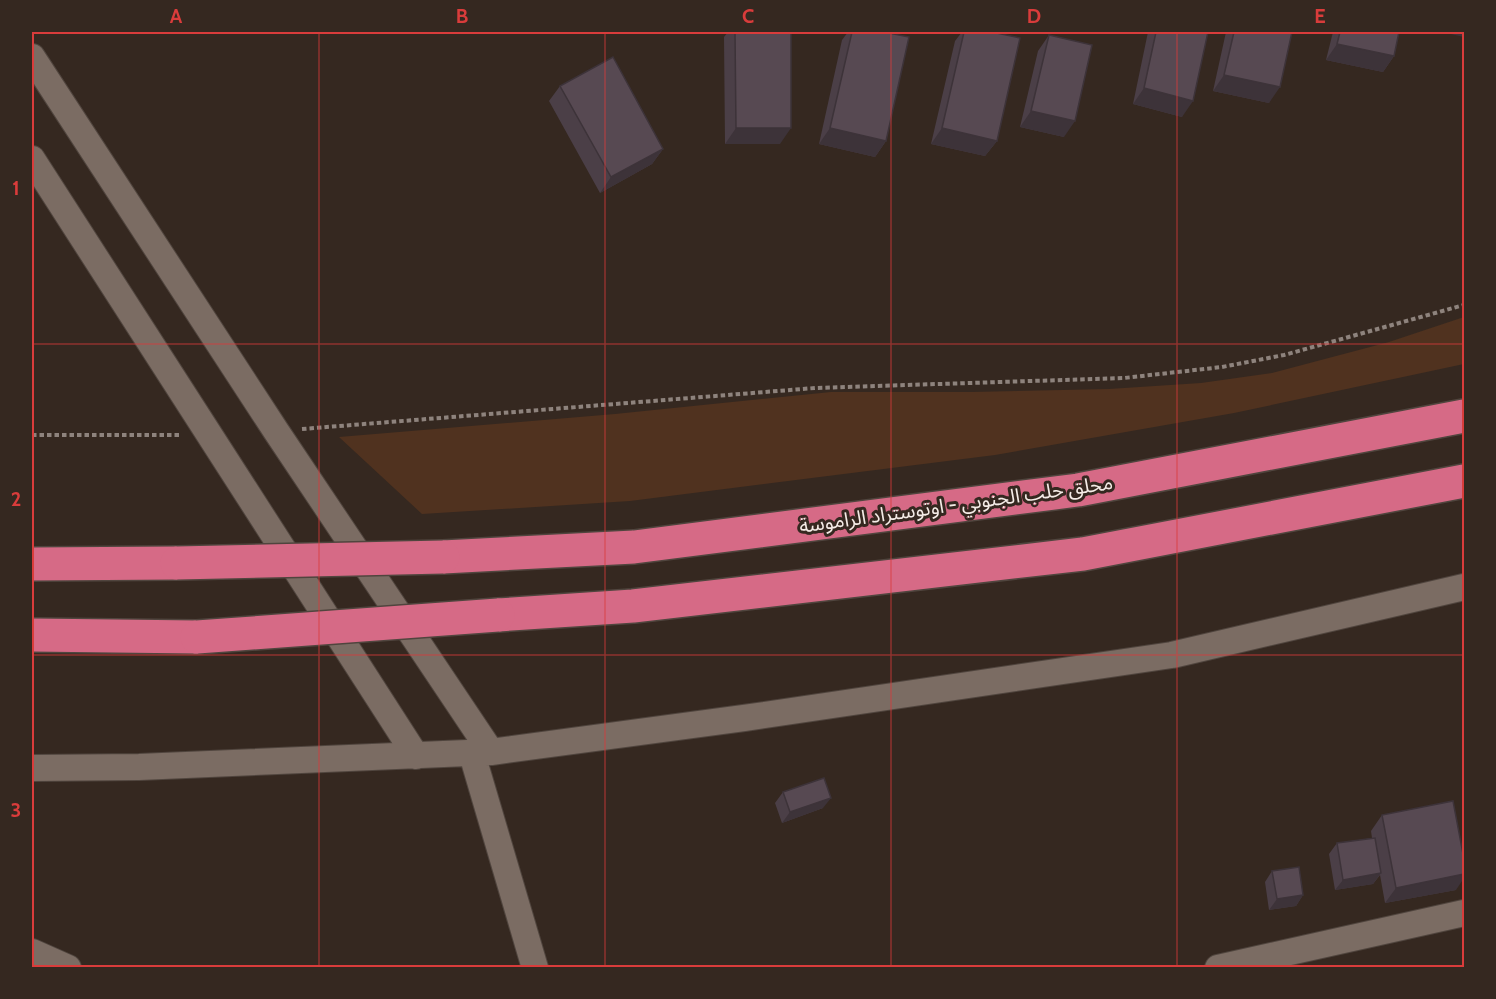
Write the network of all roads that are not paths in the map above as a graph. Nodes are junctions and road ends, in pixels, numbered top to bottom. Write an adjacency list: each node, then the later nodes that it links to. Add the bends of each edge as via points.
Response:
1 (32, 57): 8 (street)
2 (32, 159): 9 (street)
3 (1464, 416): 5 (highway, محلق حلب الجنوبي - اوتوستراد الراموسة, bridge, via 1078,490 634,547 443,557)
4 (1464, 481): 7 (highway, bridge, via 1083,554 633,606 197,637)
5 (32, 564)
6 (1464, 587): 8 (street, via 1172,655)
7 (32, 635)
8 (481, 753): 9 (street); 14 (street)
9 (416, 756): 10 (street)
10 (32, 768)
11 (1464, 913): 15 (street)
12 (32, 952): 13 (street)
13 (68, 968)
14 (535, 968)
15 (1218, 968)

